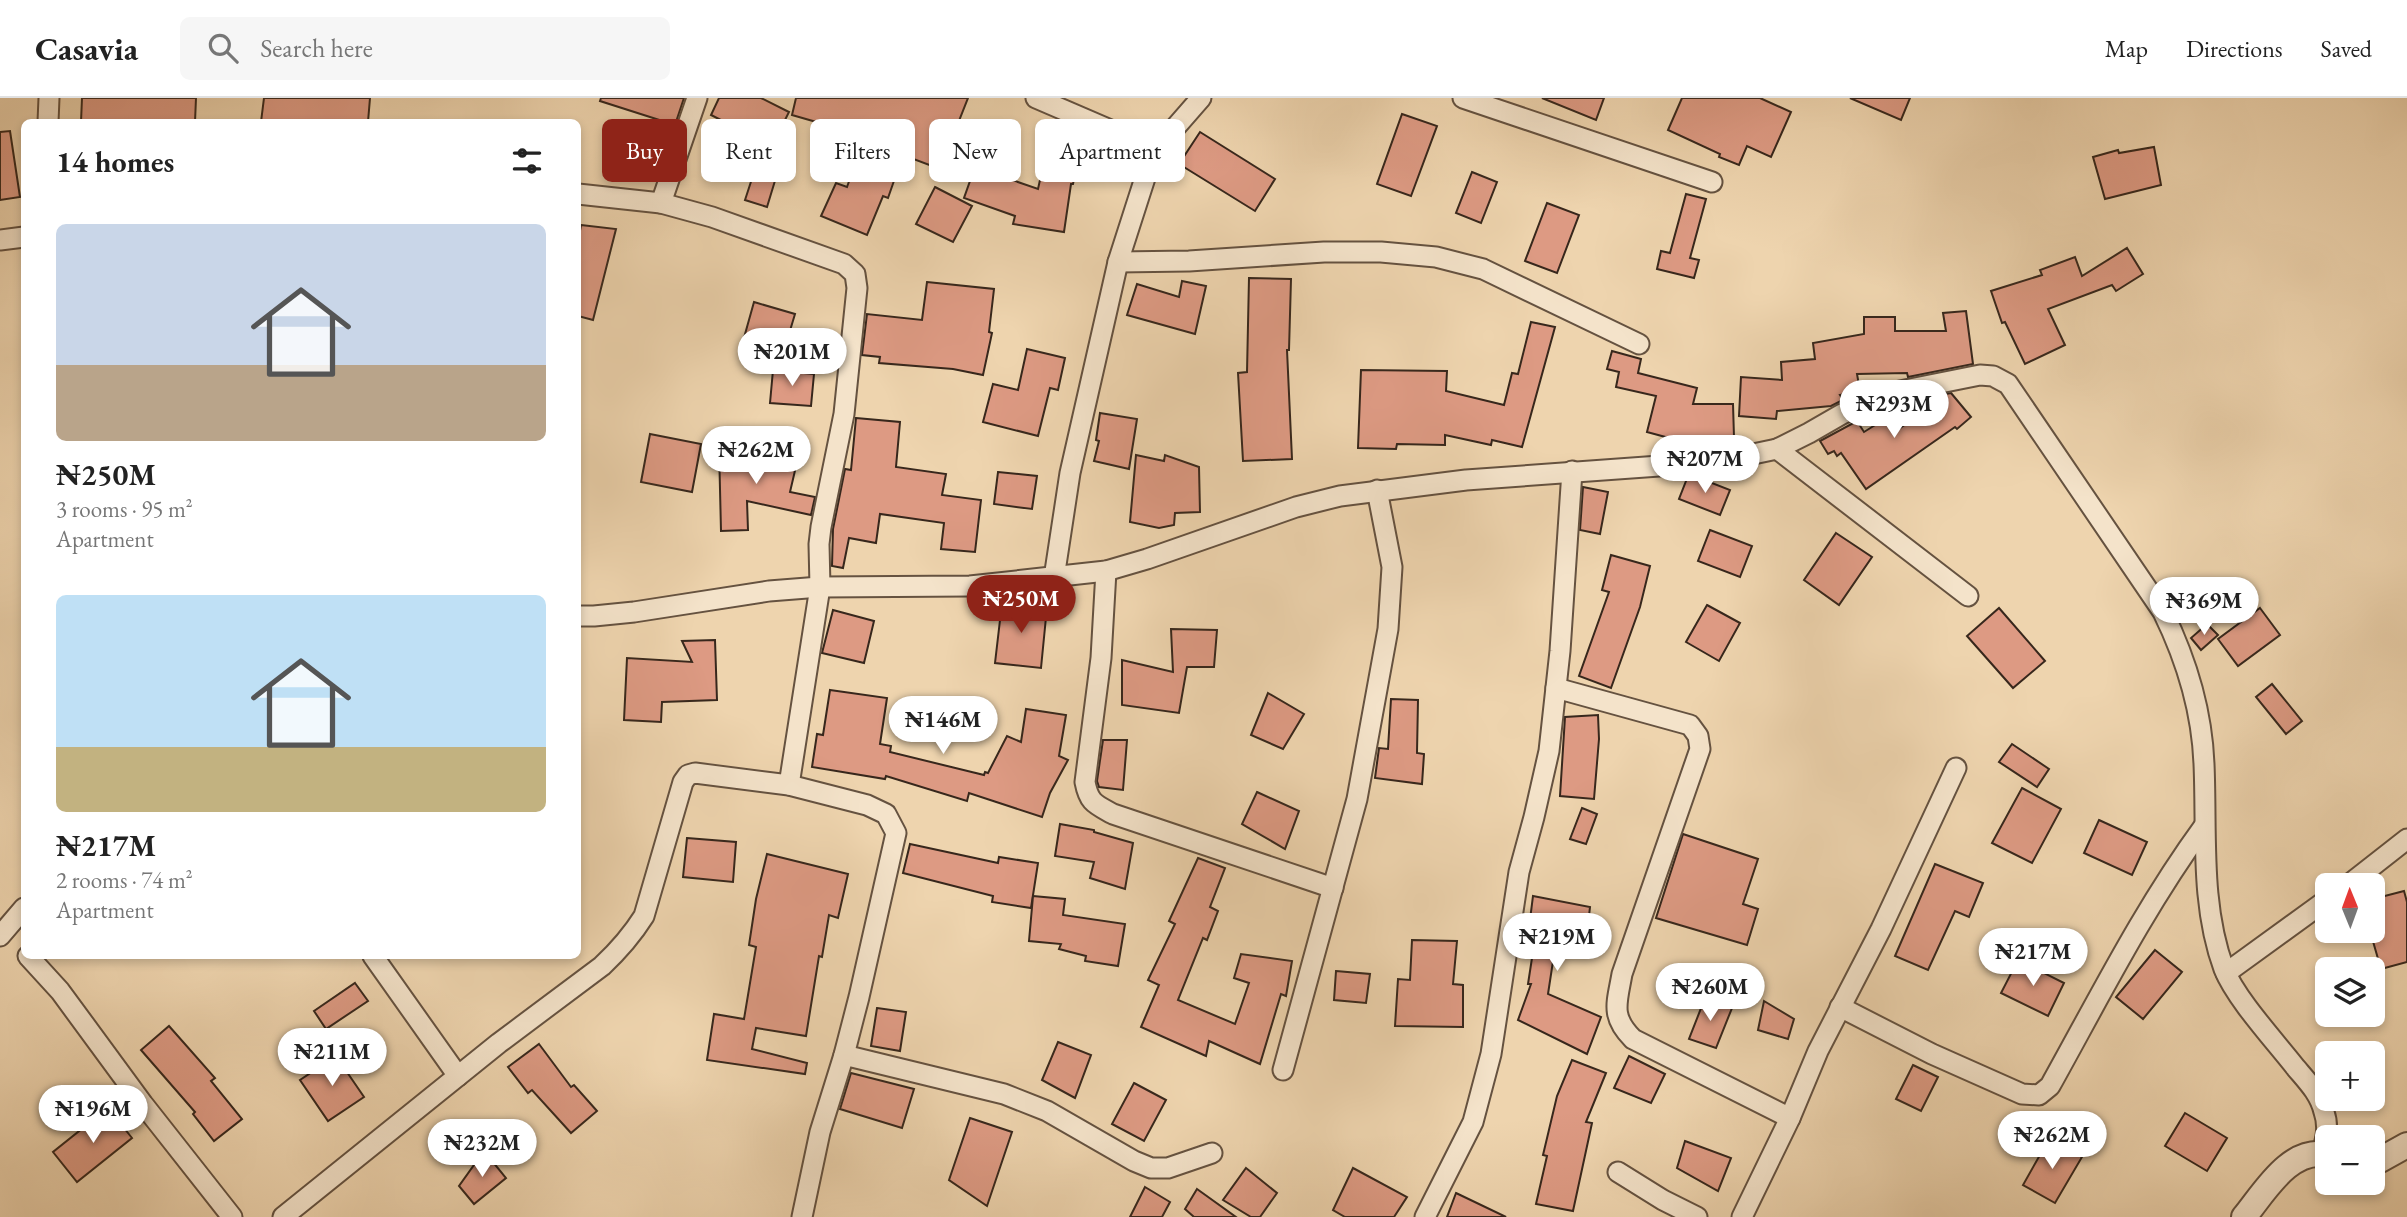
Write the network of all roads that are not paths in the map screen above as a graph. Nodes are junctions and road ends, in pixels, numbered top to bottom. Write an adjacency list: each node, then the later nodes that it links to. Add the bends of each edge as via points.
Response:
1 (49, 98): 6 (street)
2 (697, 98): 12 (street)
3 (1036, 98): 7 (street)
4 (1201, 98): 8 (street)
5 (1463, 98): 10 (street)
6 (48, 119)
7 (1085, 119)
8 (1183, 119)
9 (1144, 182): 15 (street)
10 (1712, 182)
11 (581, 194): 12 (street)
12 (661, 203): 22 (street, via 844,264 855,274 844,414 819,544)
13 (21, 237): 14 (street)
14 (0, 240)
15 (1118, 261): 16 (street, via 1381,251 1436,257 1483,269); 21 (street, via 1070,473)
16 (1639, 344)
17 (1777, 449): 18 (street, via 1715,462); 23 (street); 28 (street, via 1842,414 1895,393 1980,375 2008,384 2163,612 2181,648 2204,762)
18 (1572, 471): 19 (street); 25 (street)
19 (1377, 490): 20 (street, via 1296,507); 31 (street, via 1392,567 1388,629 1357,800)
20 (1106, 571): 21 (street); 31 (street, via 1087,795 1113,814)
21 (1054, 578): 22 (street, via 970,586)
22 (820, 587): 24 (street); 27 (street)
23 (1968, 596)
24 (581, 616)
25 (1556, 688): 43 (street, via 1690,725 1698,736 1700,749 1622,974 1616,1010 1622,1028 1633,1039); 53 (street, via 1549,751 1519,872 1491,1054 1473,1122)
26 (1956, 768): 39 (street)
27 (789, 785): 40 (street, via 867,805 886,814 895,833); 42 (street, via 688,775 644,916 634,933 602,966)
28 (2204, 826): 38 (street, via 2215,944); 39 (street, via 2143,915 2050,1086 2039,1096 2022,1094)
29 (2407, 839): 30 (street)
30 (2364, 873)
31 (1333, 888): 41 (street)
32 (2315, 909): 38 (street)
33 (21, 912): 34 (street)
34 (3, 934): 35 (street)
35 (21, 950)
36 (31, 959): 50 (street)
37 (375, 959): 42 (street)
38 (2226, 973): 44 (street, via 2318,1096)
39 (1840, 1007): 43 (street)
40 (845, 1055): 46 (street, via 1004,1094 1047,1111 1151,1168 1168,1168); 52 (street, via 820,1132)
41 (1283, 1070)
42 (458, 1076): 51 (street)
43 (1790, 1118): 55 (street)
44 (2327, 1125)
45 (2407, 1144): 48 (street)
46 (1212, 1153)
47 (2315, 1155): 56 (street, via 2300,1157 2284,1169)
48 (2385, 1157)
49 (1618, 1172): 54 (street)
50 (232, 1217)
51 (283, 1217)
52 (802, 1217)
53 (1425, 1217)
54 (1697, 1217)
55 (1742, 1217)
56 (2244, 1217)

